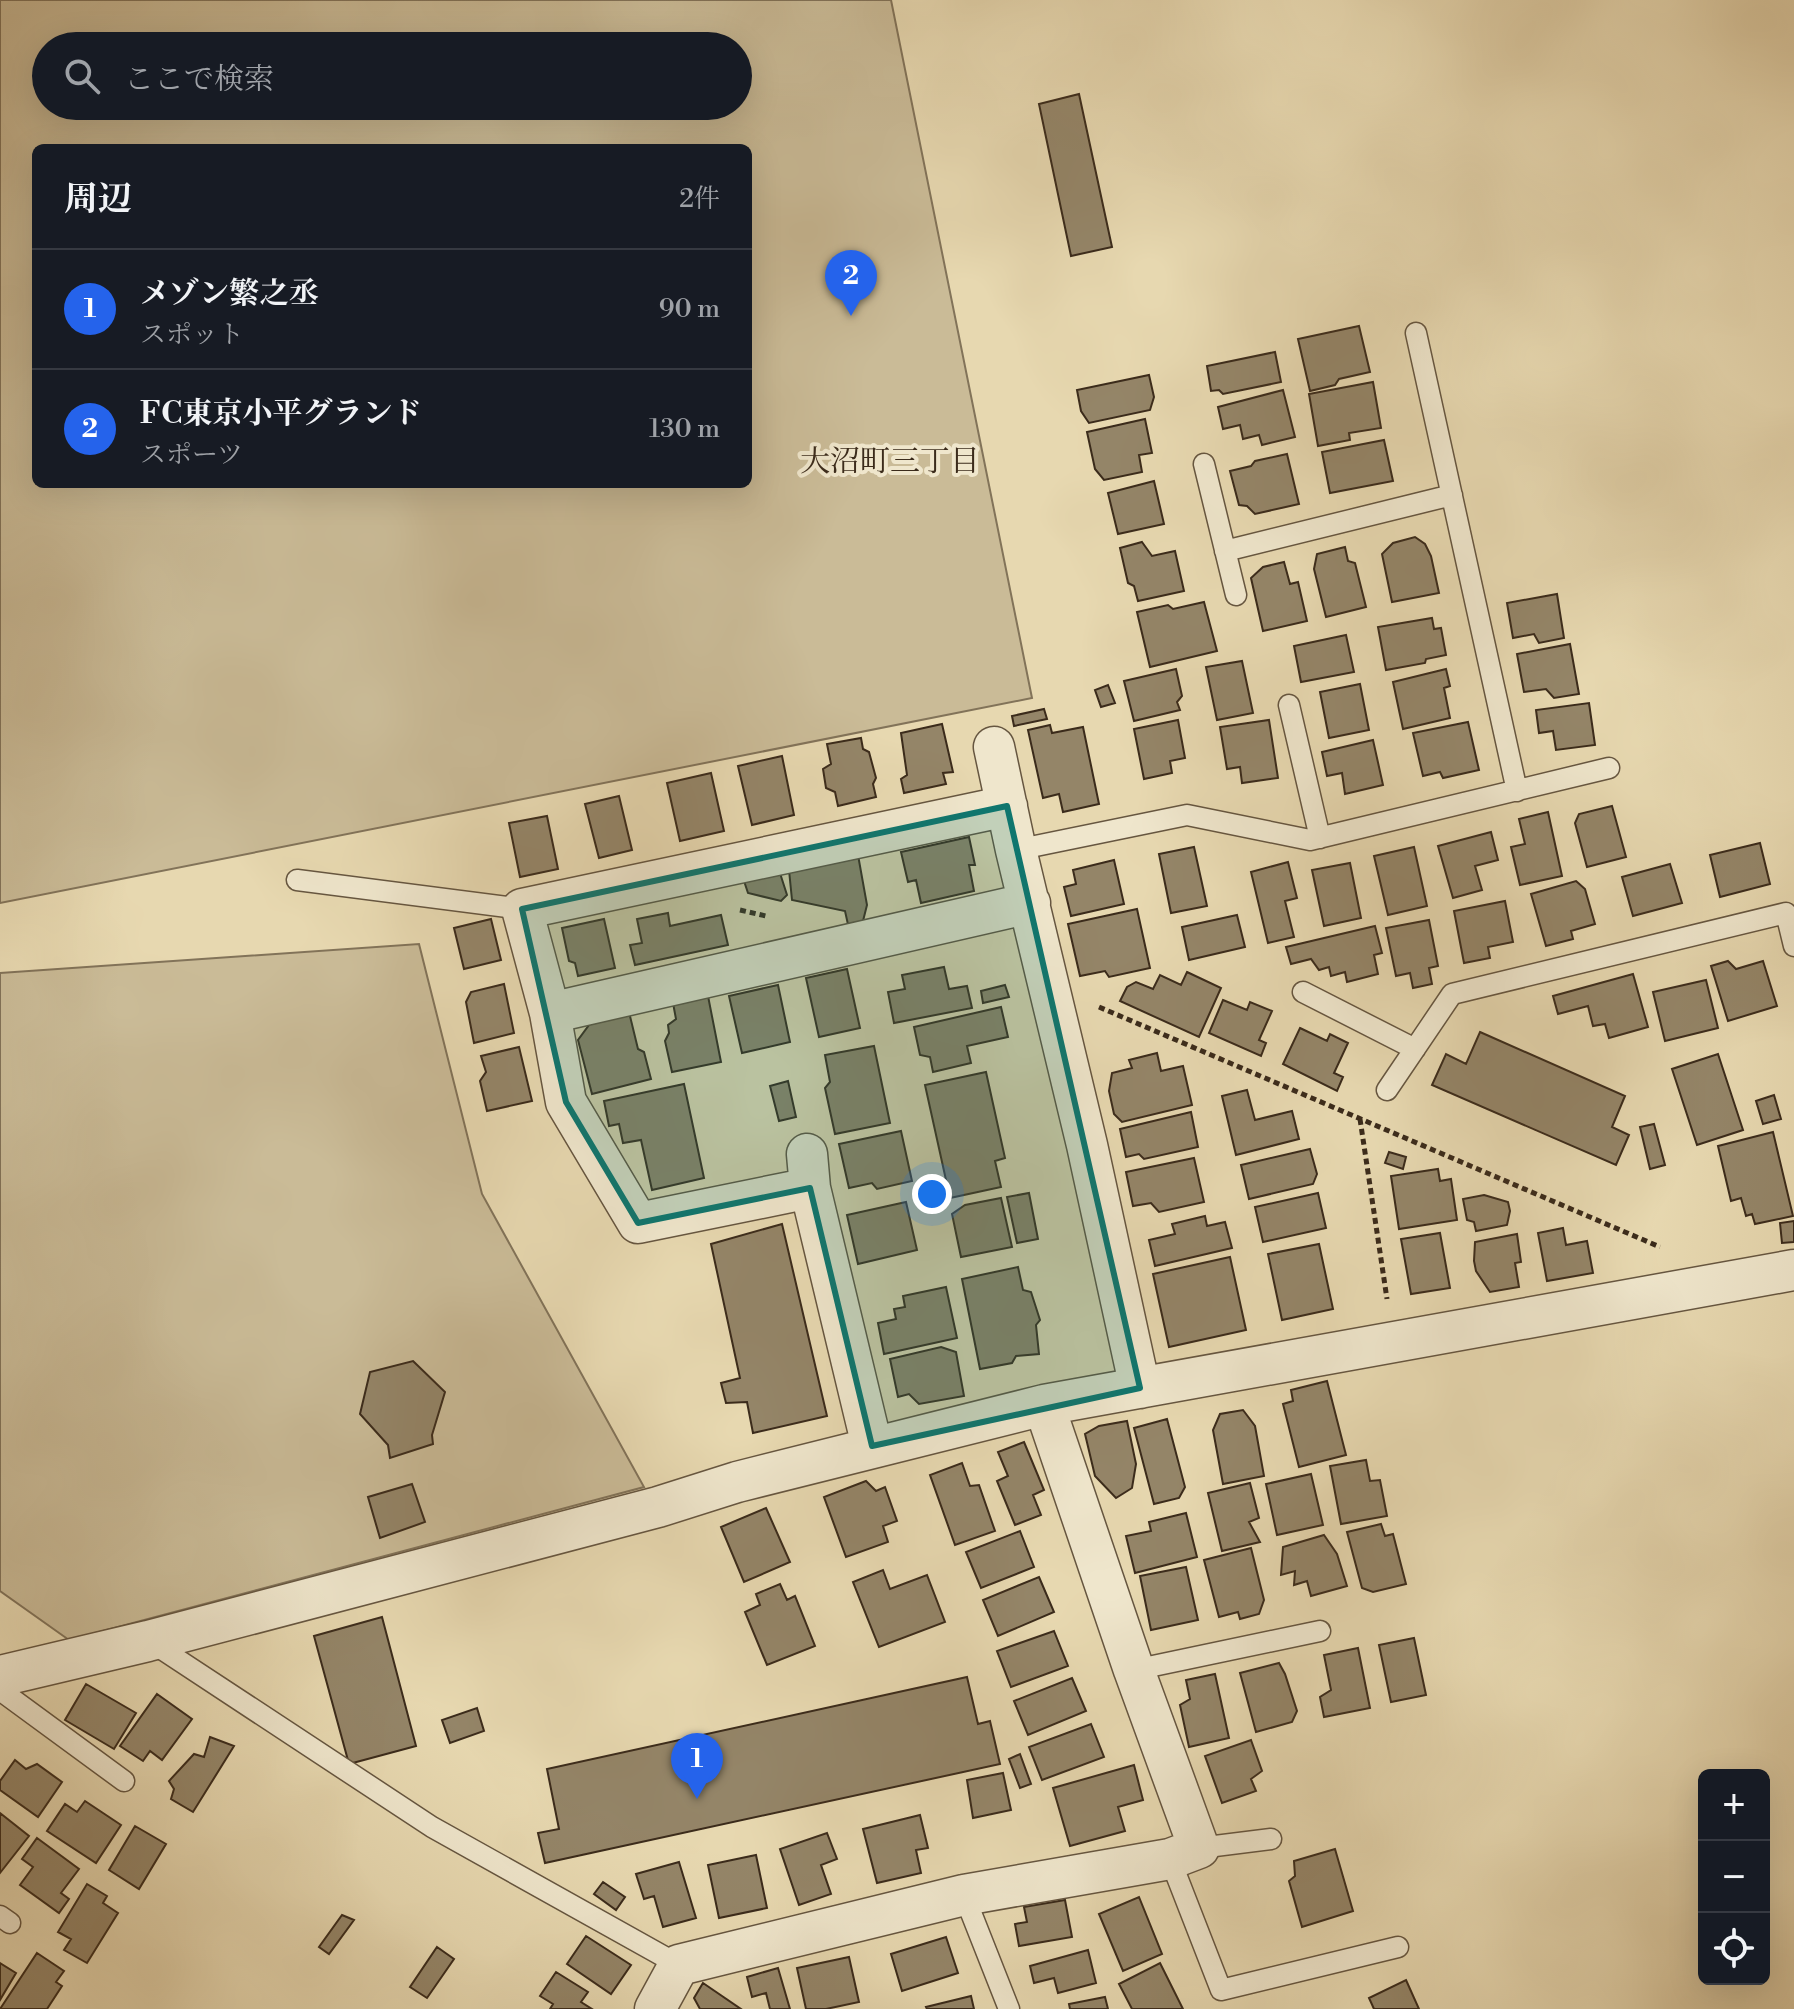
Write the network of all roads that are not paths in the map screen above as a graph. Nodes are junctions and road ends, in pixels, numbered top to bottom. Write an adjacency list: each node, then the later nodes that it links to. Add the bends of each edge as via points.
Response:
1 (1416, 333): 3 (lane)
2 (1204, 464): 4 (lane)
3 (1452, 495): 4 (lane); 9 (lane)
4 (1225, 551): 5 (lane)
5 (1236, 595)
6 (1289, 705): 11 (lane)
7 (994, 747): 10 (street)
8 (1609, 768): 9 (lane)
9 (1517, 791): 11 (lane)
10 (1007, 806): 12 (street); 15 (street)
11 (1320, 838): 12 (lane, via 1187,815)
12 (1016, 850): 14 (street)
13 (297, 880): 15 (lane)
14 (1030, 903): 18 (street); 22 (street)
15 (522, 909): 18 (street)
16 (1794, 946): 19 (lane, via 1786,913 1452,994)
17 (1303, 992): 19 (lane)
18 (550, 1013): 24 (street, via 566,1102 638,1223 809,1171)
19 (1415, 1049): 20 (lane)
20 (1387, 1090)
21 (1794, 1270): 22 (street)
22 (1140, 1388): 23 (street)
23 (1044, 1405): 24 (street); 27 (street)
24 (872, 1446): 26 (street)
25 (1320, 1631): 27 (lane)
26 (148, 1641): 28 (street); 35 (lane, via 432,1827)
27 (1134, 1670): 32 (street)
28 (0, 1676)
29 (0, 1690): 30 (lane)
30 (124, 1781)
31 (1271, 1839): 32 (lane)
32 (1185, 1854): 33 (street); 34 (lane, via 1221,1990)
33 (964, 1895): 35 (street); 37 (lane)
34 (1398, 1947)
35 (679, 1965): 36 (street)
36 (655, 2009)
37 (1009, 2009)

